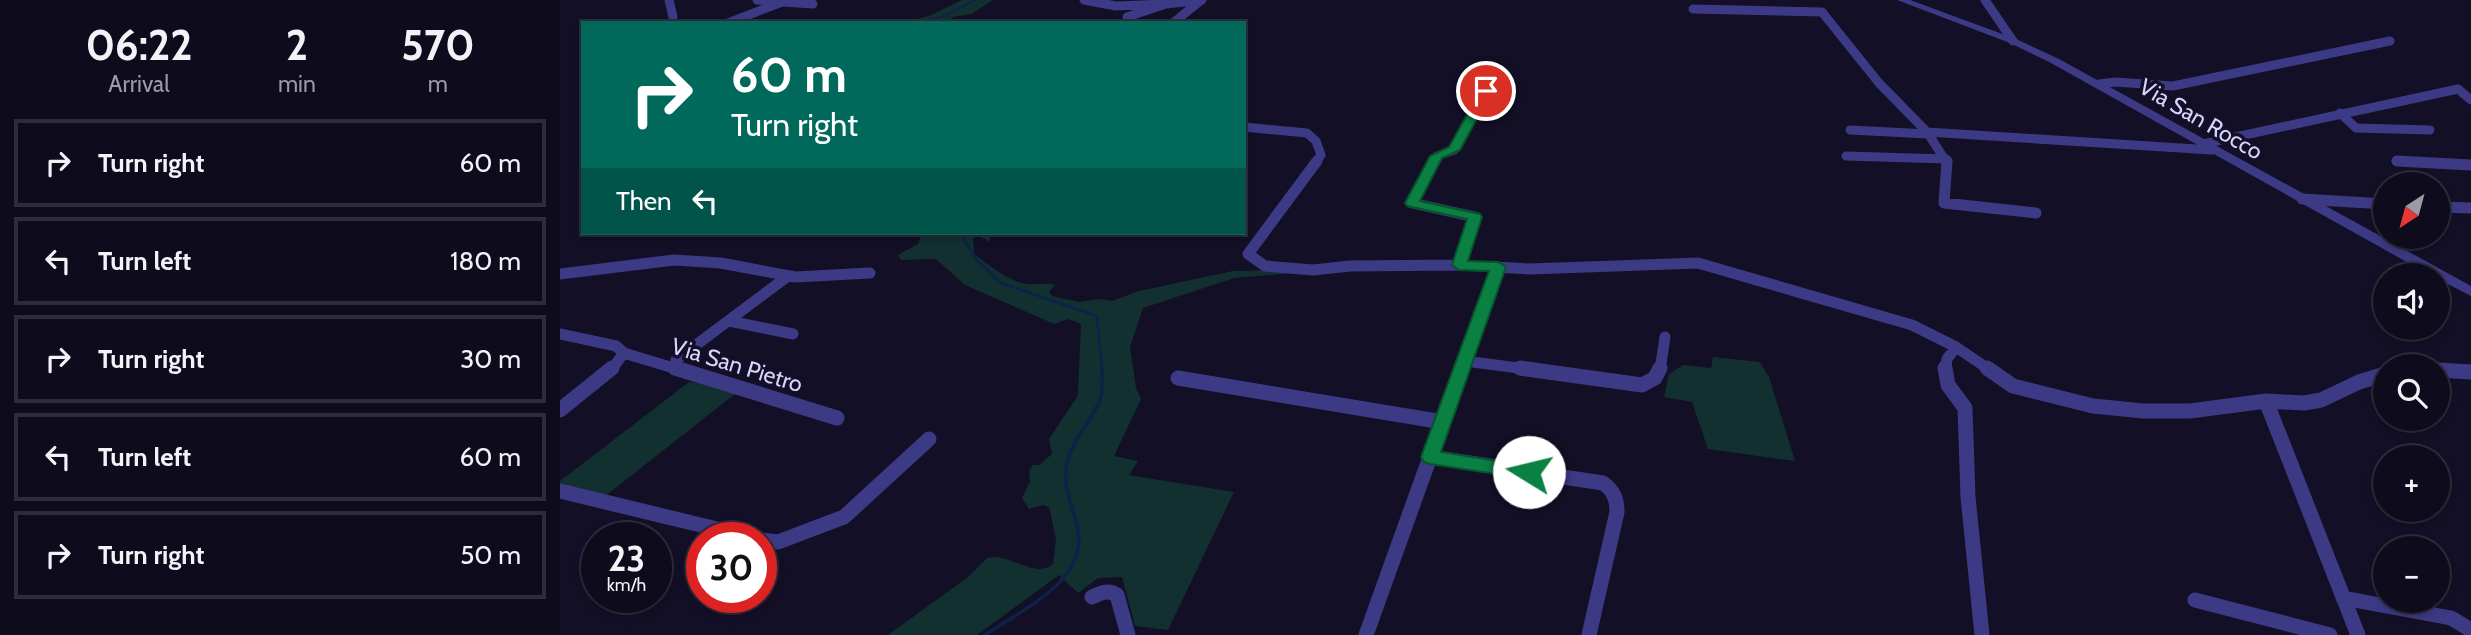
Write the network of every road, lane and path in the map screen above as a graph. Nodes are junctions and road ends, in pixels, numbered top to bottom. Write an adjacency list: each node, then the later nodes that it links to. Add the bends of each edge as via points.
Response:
1 (668, 0): 10 (street)
2 (757, 0): 6 (street)
3 (1084, 0): 8 (street, via 1116,6)
4 (1902, 0): 14 (street, Via San Rocco)
5 (1985, 0): 14 (street)
6 (782, 1): 7 (street); 12 (street)
7 (813, 4)
8 (1166, 4): 11 (street); 13 (street, via 1202,0)
9 (1693, 9): 23 (street, via 1822,12 1879,83)
10 (673, 17)
11 (1127, 17)
12 (733, 21)
13 (1176, 21)
14 (2012, 41): 17 (street, Via San Rocco)
15 (2390, 41): 17 (street, via 2173,86)
16 (1497, 71): 34 (street, via 1454,150 1437,156 1412,203 1475,217)
17 (2099, 84): 24 (street, Via San Rocco)
18 (2471, 100): 19 (street, via 2458,89)
19 (2340, 113): 22 (street, via 2356,128); 24 (street)
20 (1246, 127): 34 (street, via 1307,133 1321,155 1248,254 1265,266 1313,270)
21 (1850, 130): 23 (street)
22 (2430, 130)
23 (1928, 133): 24 (street); 26 (street)
24 (2207, 147): 29 (street, Via San Rocco)
25 (1846, 156): 26 (street)
26 (1946, 159): 33 (street, via 1944,203)
27 (2396, 161): 28 (street)
28 (2471, 165)
29 (2302, 200): 30 (street); 39 (street, Via San Rocco)
30 (2373, 203)
31 (2450, 207): 32 (street)
32 (2471, 208)
33 (2036, 213)
34 (1459, 265): 35 (street)
35 (1498, 267): 44 (street, via 1698,263 1912,325); 47 (street)
36 (870, 273): 38 (street)
37 (560, 274): 38 (street, via 674,260 722,263)
38 (788, 276): 40 (street)
39 (2471, 292)
40 (729, 321): 42 (street); 46 (street)
41 (560, 334): 45 (street, Via San Pietro, via 616,346)
42 (793, 334)
43 (1665, 337): 47 (street, via 1663,368 1642,385)
44 (1956, 346): 52 (street, via 2013,386 2093,406 2190,411); 68 (street, via 1945,360 1945,369 1948,385 1965,408 1968,498)
45 (624, 353): 53 (street, via 607,374); 54 (street, Via San Pietro)
46 (676, 360)
47 (1465, 361): 55 (street)
48 (2450, 371): 49 (street)
49 (2471, 372)
50 (2373, 378): 52 (street, via 2321,400)
51 (1178, 379): 55 (street)
52 (2266, 401): 62 (street)
53 (560, 410)
54 (836, 418)
55 (1443, 422): 57 (street)
56 (929, 439): 60 (street, via 838,520)
57 (1430, 457): 66 (street); 67 (street, via 1603,483 1613,489 1617,512)
58 (560, 491): 59 (street)
59 (688, 522)
60 (777, 542)
61 (1092, 597): 65 (street, via 1104,590 1119,596)
62 (2343, 598): 64 (street, via 2451,618); 70 (street)
63 (2195, 600): 69 (street)
64 (2471, 630)
65 (1128, 635)
66 (1366, 635)
67 (1589, 635)
68 (1982, 635)
69 (2330, 635)
70 (2358, 635)

